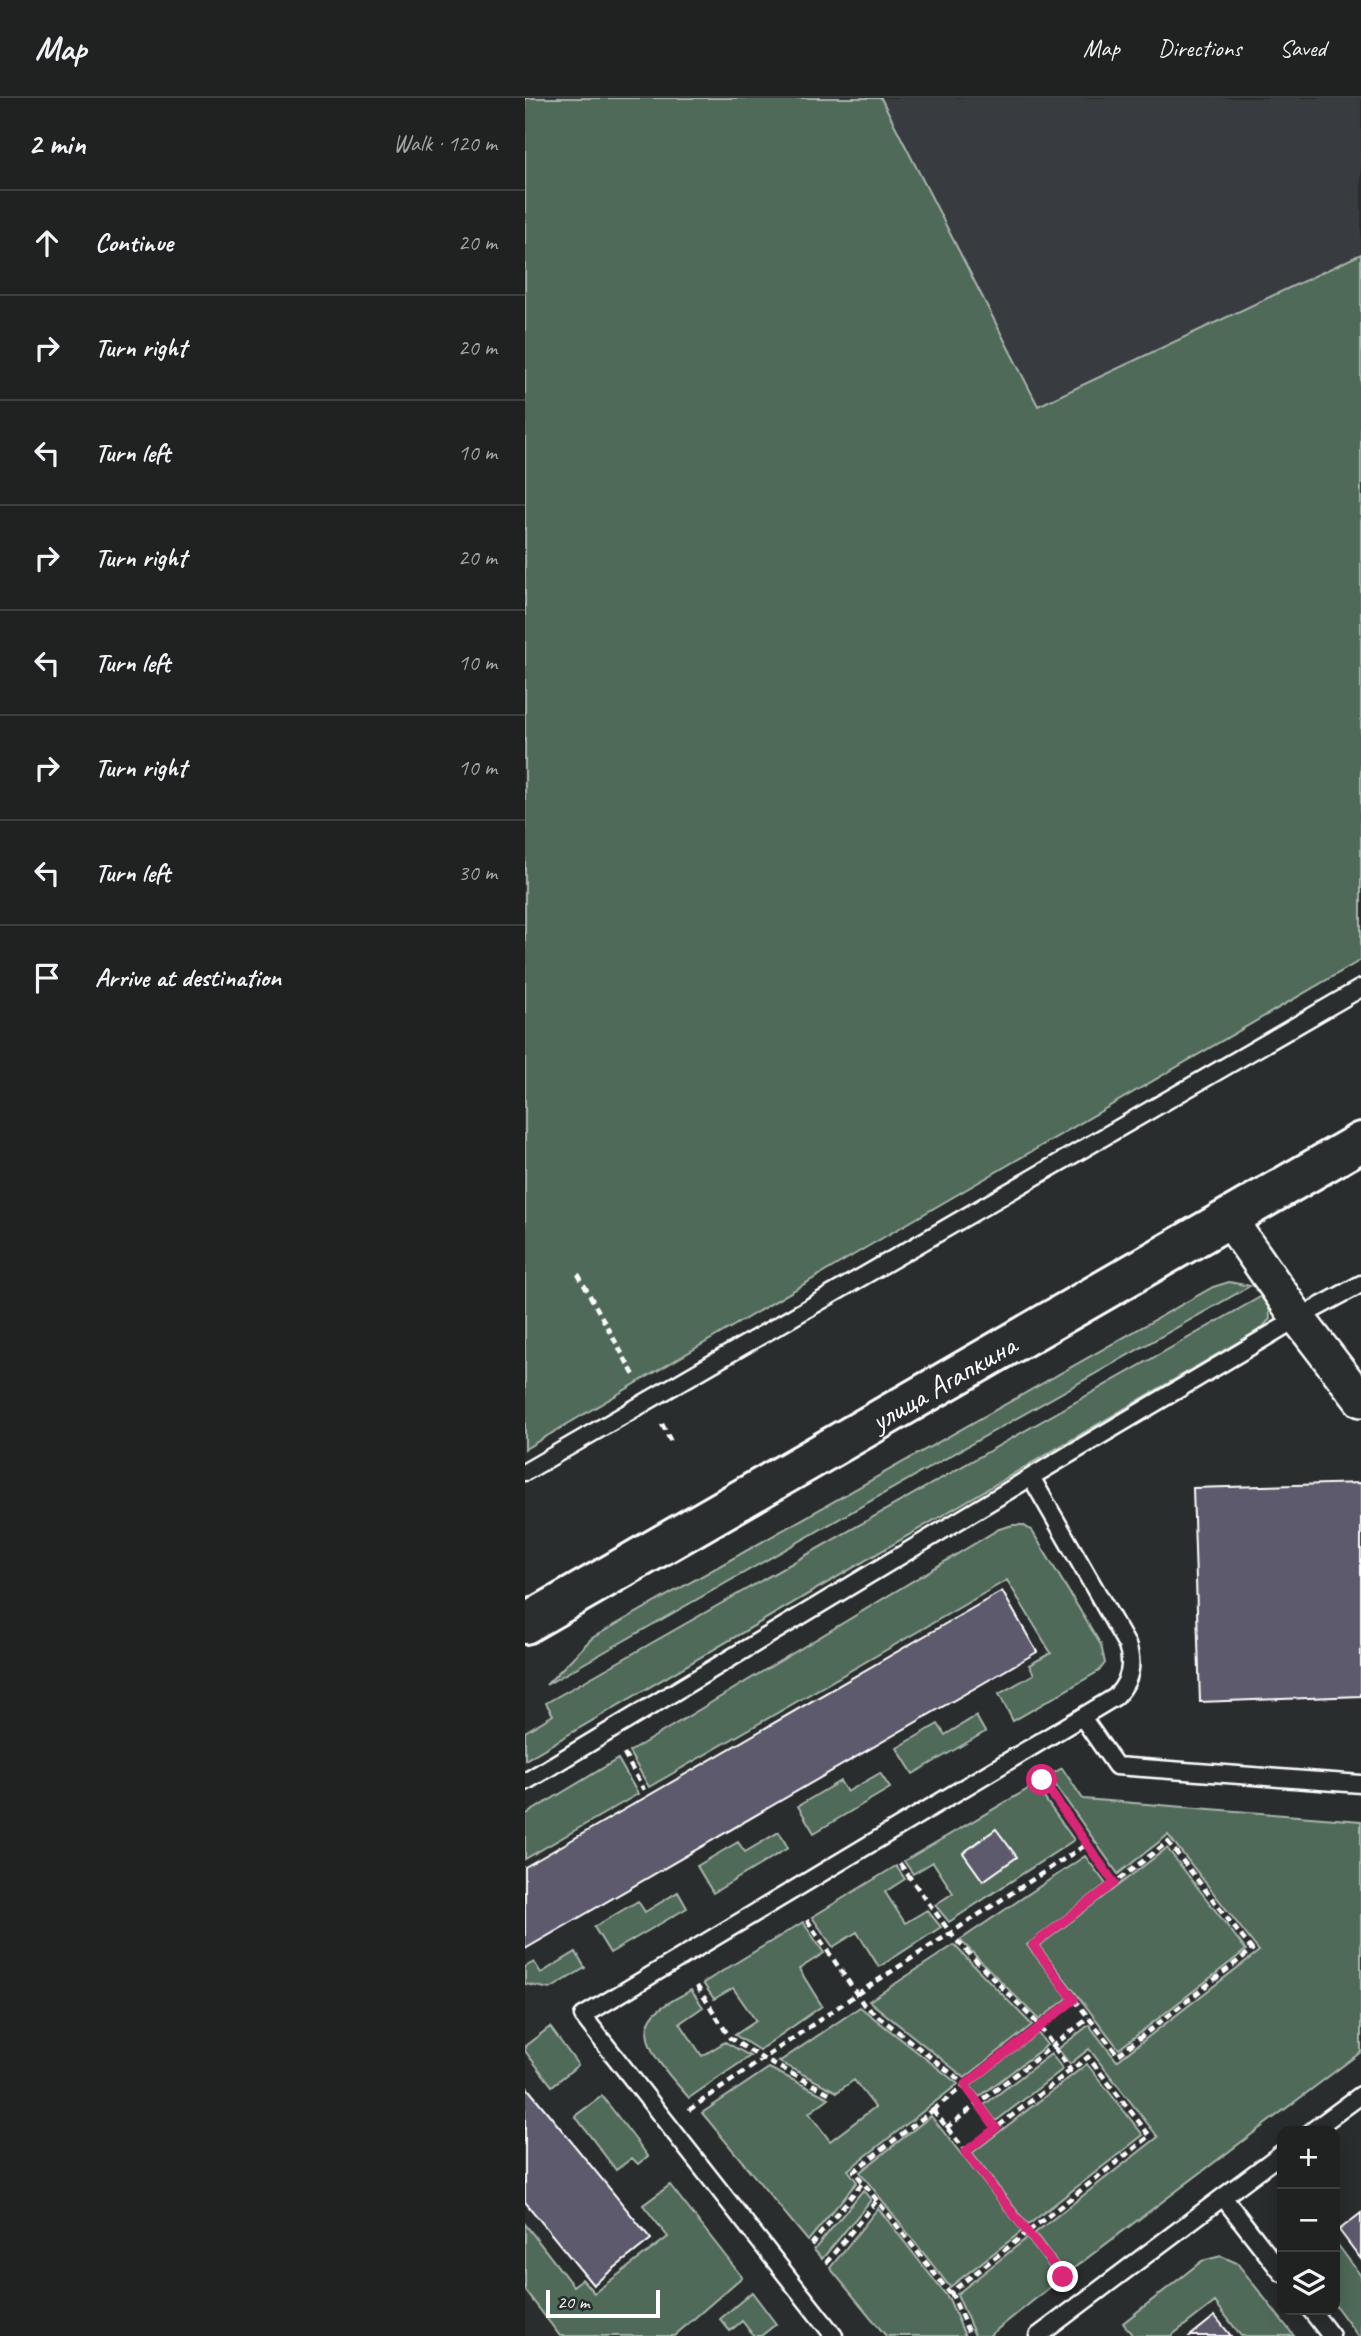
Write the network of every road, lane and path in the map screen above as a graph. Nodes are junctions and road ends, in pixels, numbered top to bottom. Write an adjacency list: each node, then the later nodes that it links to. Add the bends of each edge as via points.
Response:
1 (1361, 988): 7 (lane)
2 (1361, 1142): 3 (main road, улица Агапкина)
3 (1229, 1219): 6 (street); 12 (main road, улица Агапкина)
4 (578, 1273): 7 (path)
5 (1361, 1284): 6 (lane)
6 (1298, 1318): 8 (street); 11 (lane)
7 (648, 1400): 9 (path); 10 (lane)
8 (1361, 1401)
9 (671, 1442)
10 (525, 1472)
11 (1031, 1477): 13 (lane, via 1130,1654 1130,1673 1122,1690); 16 (lane)
12 (525, 1624)
13 (1082, 1717): 17 (lane, via 1116,1766); 53 (lane, via 583,2017)
14 (622, 1750): 18 (path)
15 (1042, 1780): 19 (path)
16 (525, 1783)
17 (1361, 1784)
18 (644, 1790)
19 (1087, 1844): 21 (path); 23 (path)
20 (900, 1864): 23 (path)
21 (1114, 1883): 26 (path, via 1033,1945); 27 (path, via 1168,1842 1252,1951 1118,2055)
22 (807, 1920): 25 (path)
23 (950, 1932): 25 (path); 28 (path)
24 (697, 1986): 30 (path, via 730,2038)
25 (857, 1994): 30 (path); 32 (path)
26 (1074, 2000): 27 (path); 28 (path)
27 (1089, 2018): 29 (path)
28 (1039, 2027): 29 (path); 32 (path)
29 (1053, 2046): 31 (path); 35 (path)
30 (763, 2059): 33 (path); 36 (path)
31 (1070, 2071): 40 (path); 46 (path, via 1088,2057 1150,2136)
32 (965, 2085): 35 (path); 37 (path)
33 (833, 2095)
34 (1361, 2095): 38 (lane)
35 (978, 2104): 39 (path); 40 (path)
36 (696, 2105)
37 (933, 2110): 39 (path); 43 (path, via 855,2171)
38 (1319, 2126)
39 (946, 2128): 41 (path)
40 (996, 2128): 41 (path)
41 (965, 2152): 46 (path)
42 (1277, 2157): 44 (lane)
43 (863, 2182): 45 (path); 47 (path)
44 (1223, 2197): 49 (lane); 51 (lane)
45 (877, 2200): 48 (path); 50 (path)
46 (1029, 2231): 50 (path); 51 (path)
47 (811, 2245)
48 (826, 2263)
49 (1277, 2267)
50 (951, 2292): 54 (path)
51 (1082, 2303): 55 (lane)
52 (1315, 2315): 56 (lane)
53 (834, 2336)
54 (970, 2336)
55 (1038, 2336)
56 (1331, 2336)

